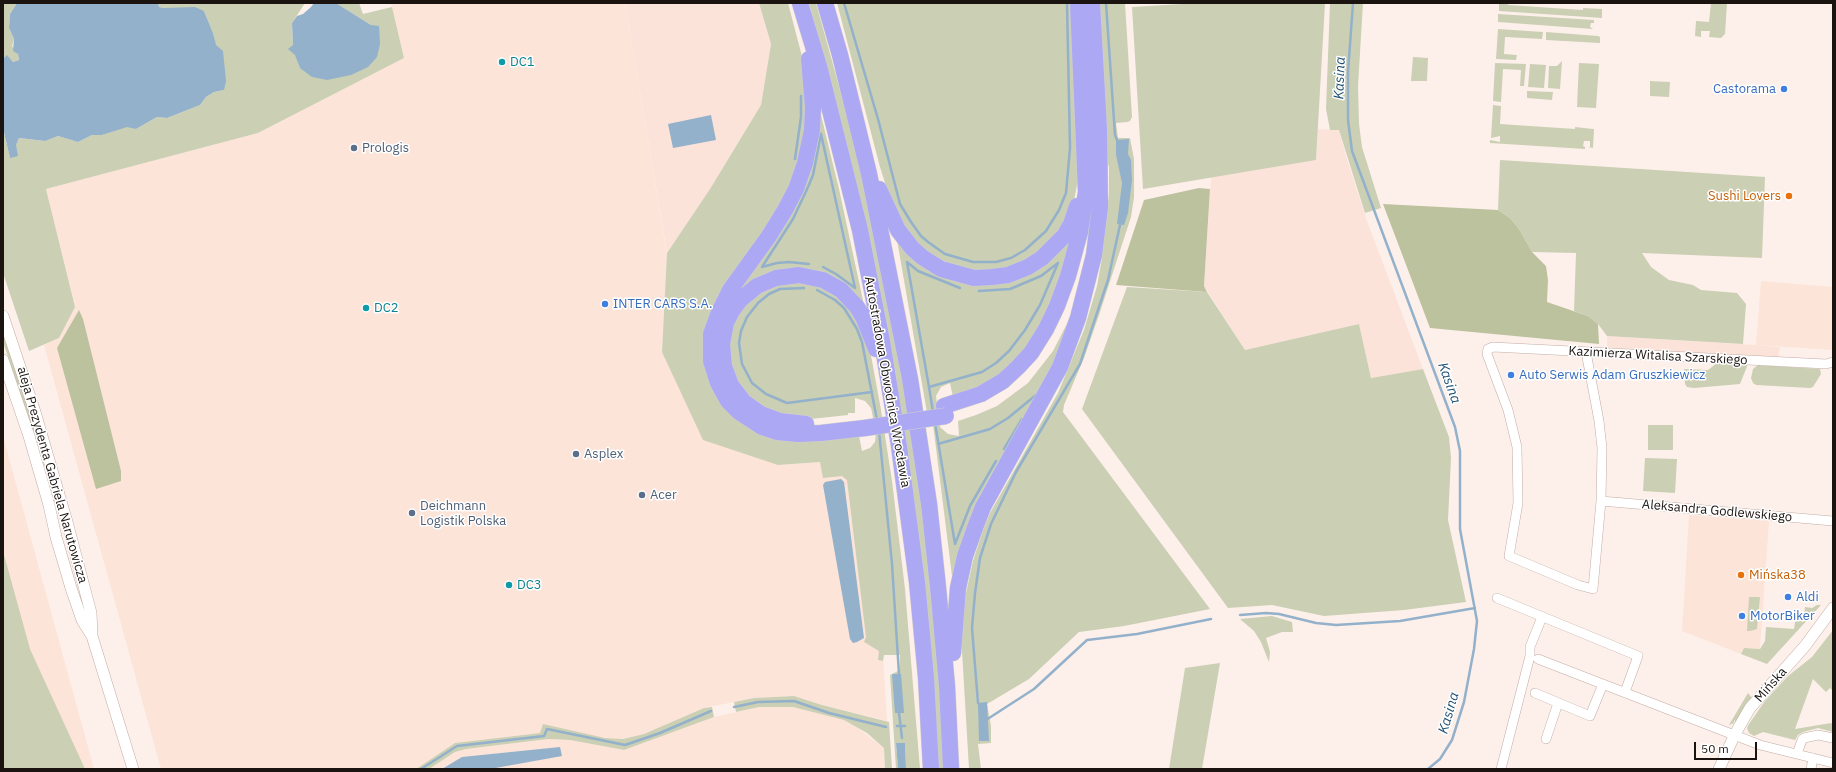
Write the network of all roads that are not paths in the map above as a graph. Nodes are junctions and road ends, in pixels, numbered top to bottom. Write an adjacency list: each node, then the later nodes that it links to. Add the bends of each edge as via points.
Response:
1 (825, 3): 6 (highway, Autostradowa Obwodnica Wrocławia)
2 (1078, 3): 5 (highway)
3 (1092, 3): 7 (highway, via 1099,129)
4 (802, 9): 12 (highway, Autostradowa Obwodnica Wrocławia, via 860,230); 14 (highway, via 813,106 807,158 785,210 730,290 718,312 711,334 711,361 725,396 739,412 762,427 777,432 798,434 821,433)
5 (1086, 163): 6 (highway, via 1075,214 1060,240 1042,258 1028,267 992,278 962,276 941,269 922,257 898,230); 13 (highway, via 1085,197 1075,253 1057,306 1039,341 1018,367 997,385)
6 (869, 174): 23 (highway, Autostradowa Obwodnica Wrocławia, via 900,326 929,504)
7 (1099, 180): 13 (highway, via 1089,239 1080,271 1066,310 1047,346 1030,369 1009,389 980,406); 23 (highway, via 1100,207 1095,249 1087,288 1074,330 1050,387 983,507 965,556 956,602 953,653)
8 (3, 316): 20 (street, aleja Prezydenta Gabriela Narutowicza, via 35,412 67,522 90,613)
9 (1586, 352): 11 (street, Kazimierza Witalisa Szarskiego, via 1826,364); 15 (street, via 1602,448); 15 (street, Kazimierza Witalisa Szarskiego, via 1493,347 1488,349 1487,354 1508,410 1517,451 1518,503 1509,556 1593,589)
10 (3, 360): 20 (street, aleja Prezydenta Gabriela Narutowicza, via 29,436 71,588 82,620)
11 (1833, 362)
12 (889, 384): 14 (highway, via 871,334 860,313 847,295 829,283 807,276 790,275 776,278 752,289 736,305 726,323 722,351 728,378 744,402 768,417 788,422); 34 (highway, Autostradowa Obwodnica Wrocławia, via 916,582 926,677)
13 (945, 411): 14 (highway)
14 (865, 423)
15 (1600, 501): 16 (street, Aleksandra Godlewskiego)
16 (1833, 521)
17 (1497, 598): 19 (street)
18 (1833, 608): 27 (street, Mińska, via 1805,646 1750,708)
19 (1542, 617): 24 (street, via 1638,656); 36 (street, via 1530,647 1530,656)
20 (92, 636): 33 (street, aleja Prezydenta Gabriela Narutowicza)
21 (1538, 659): 22 (street)
22 (1603, 684): 24 (street); 26 (street, via 1590,716)
23 (947, 686): 35 (highway, Autostradowa Obwodnica Wrocławia)
24 (1626, 689): 27 (street)
25 (1535, 693): 26 (street)
26 (1558, 702): 29 (street)
27 (1735, 734): 30 (street, via 1760,745); 37 (street, Mińska)
28 (1833, 738): 30 (street, via 1818,734 1808,736 1802,740)
29 (1546, 739)
30 (1797, 754): 31 (street)
31 (1813, 758): 32 (street); 38 (street)
32 (1833, 763)
33 (134, 769)
34 (931, 769)
35 (951, 769)
36 (1501, 769)
37 (1719, 769)
38 (1810, 769)

